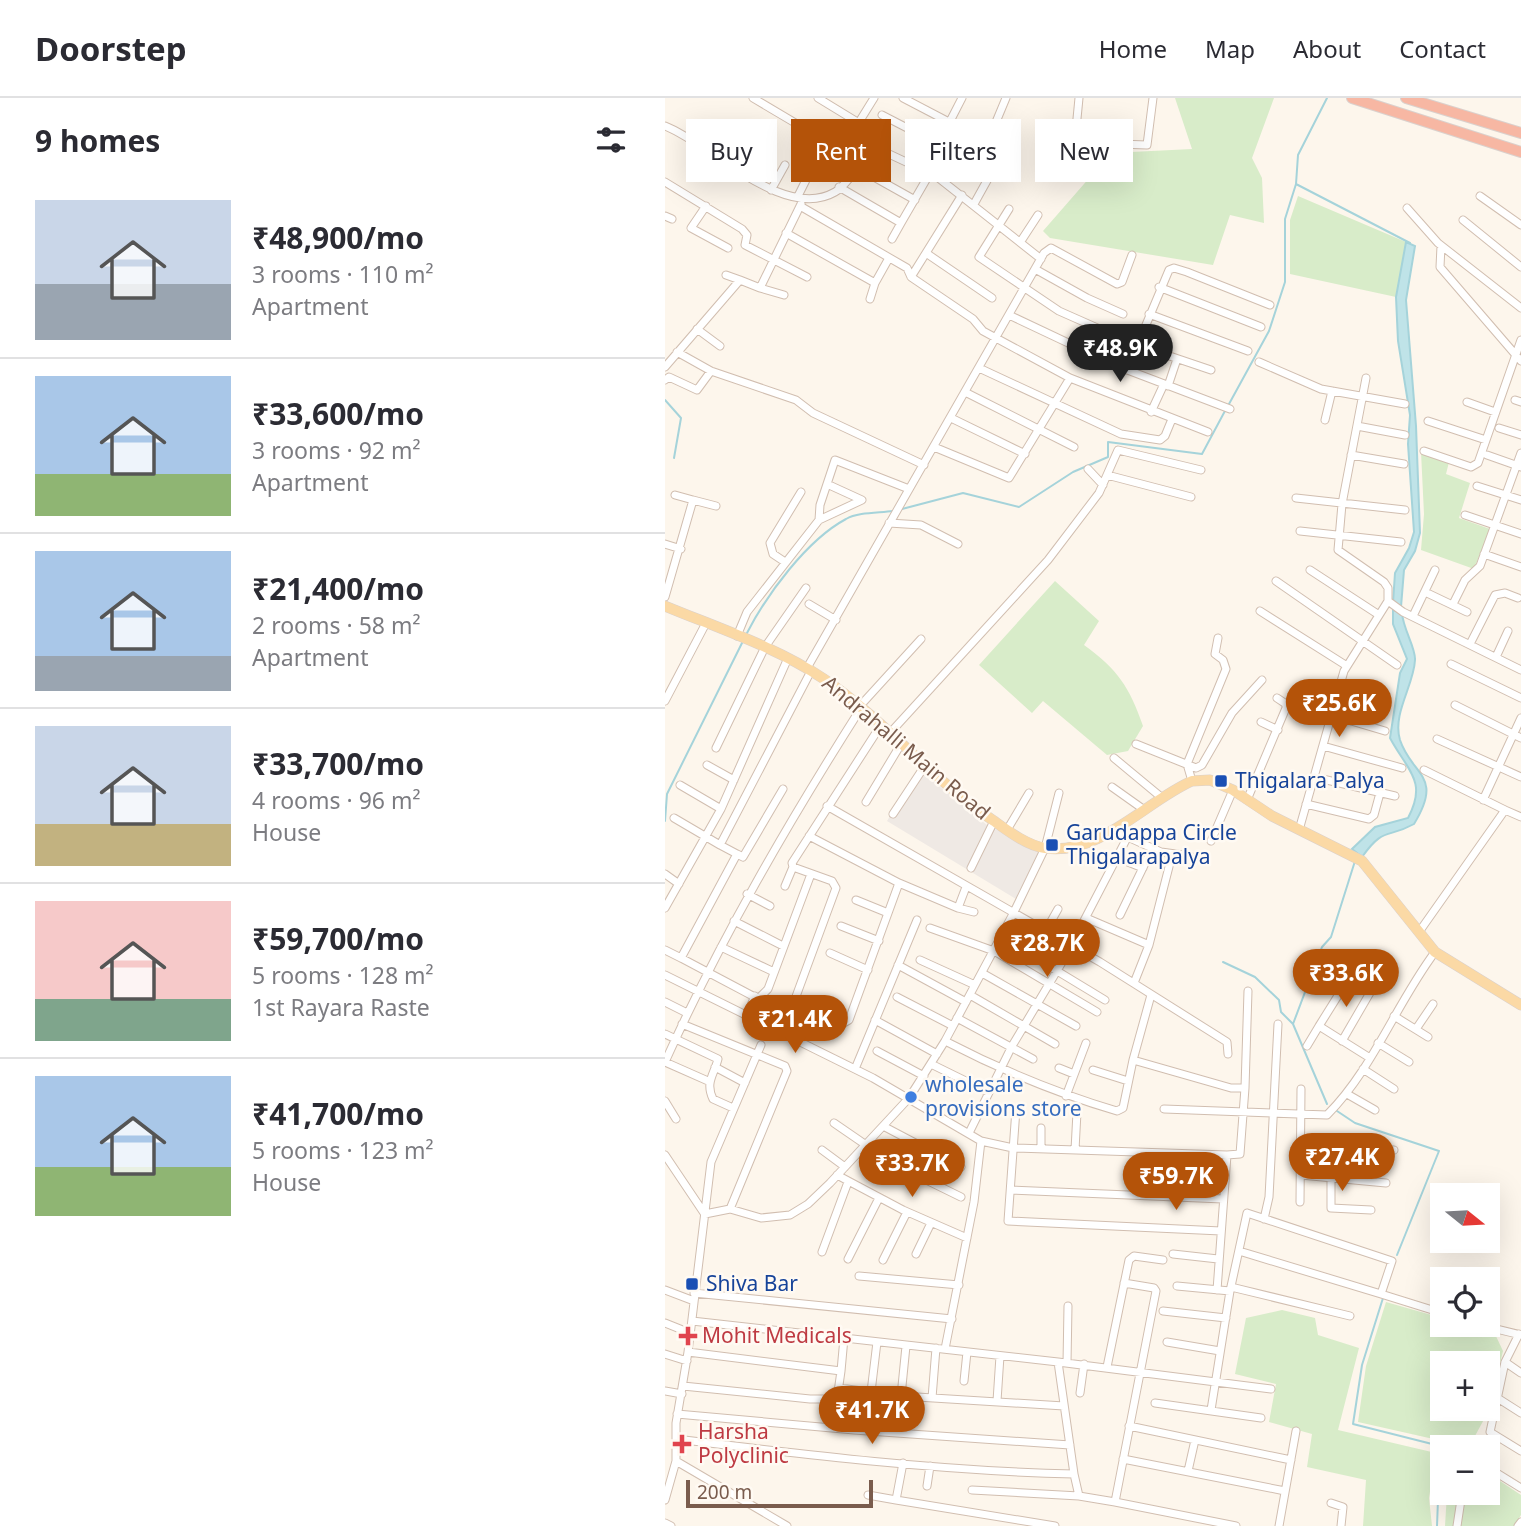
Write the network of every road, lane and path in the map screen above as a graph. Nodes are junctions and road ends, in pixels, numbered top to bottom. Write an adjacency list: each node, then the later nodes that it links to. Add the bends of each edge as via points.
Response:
1 (818, 98): 12 (street)
2 (874, 98): 13 (street)
3 (903, 98): 14 (street)
4 (1006, 98): 36 (street, via 991,134 989,177)
5 (1079, 98): 6 (street, via 1076,130 1090,143 1147,145)
6 (1153, 98)
7 (1352, 98): 21 (highway)
8 (1406, 98): 19 (highway)
9 (757, 99): 16 (street)
10 (959, 99): 15 (street)
11 (882, 115): 18 (street)
12 (852, 119)
13 (861, 119)
14 (943, 119)
15 (950, 119)
16 (791, 121)
17 (665, 126): 20 (street)
18 (905, 127)
19 (1521, 133)
20 (686, 139)
21 (1521, 152)
22 (785, 165): 31 (street)
23 (665, 182): 37 (street)
24 (758, 182): 31 (street)
25 (807, 182): 34 (street)
26 (843, 182): 30 (street)
27 (886, 182): 35 (street)
28 (923, 182): 35 (street)
29 (944, 182): 32 (street)
30 (839, 187): 34 (street); 42 (street)
31 (771, 190): 34 (street)
32 (962, 195): 36 (street); 50 (street)
33 (1480, 196): 44 (street)
34 (800, 200): 45 (street); 52 (street)
35 (915, 200): 42 (street)
36 (974, 204): 43 (street)
37 (706, 206): 49 (street, via 691,228); 54 (street, via 742,229 747,236 745,245)
38 (1407, 208): 48 (street)
39 (1009, 209): 43 (street)
40 (1038, 215): 47 (street)
41 (1463, 220): 55 (street)
42 (901, 223): 46 (street)
43 (999, 224): 47 (street); 64 (street, via 979,257)
44 (1521, 225)
45 (786, 233): 54 (street); 61 (street)
46 (892, 239)
47 (1021, 241): 53 (street)
48 (1441, 246): 69 (street); 82 (street, via 1440,267)
49 (728, 248)
50 (926, 253): 59 (street); 66 (street)
51 (1132, 256): 53 (street, via 1117,284 1051,248)
52 (889, 258): 59 (street, via 907,268); 61 (street)
53 (1041, 259): 56 (street)
54 (773, 260): 58 (street); 62 (street)
55 (1521, 267)
56 (1035, 269): 64 (street); 70 (street)
57 (726, 275): 60 (street)
58 (807, 277)
59 (911, 277): 76 (street)
60 (740, 280): 62 (street); 74 (street)
61 (875, 283): 67 (street)
62 (760, 288): 65 (street)
63 (1159, 288): 68 (street, via 1165,274 1174,268); 71 (street); 73 (street)
64 (1023, 289): 72 (street); 75 (street)
65 (784, 295)
66 (992, 298)
67 (870, 299)
68 (1270, 305)
69 (1521, 308)
70 (1123, 314)
71 (1149, 314): 79 (street); 80 (street)
72 (1009, 315): 76 (street); 88 (street)
73 (1261, 327)
74 (697, 329): 78 (street); 81 (street)
75 (1111, 334)
76 (996, 339): 87 (street); 91 (street)
77 (1521, 340): 82 (street)
78 (720, 345)
79 (1137, 345): 83 (street); 88 (street)
80 (1248, 351)
81 (677, 352): 86 (street); 90 (street)
82 (1515, 352): 84 (street); 103 (street)
83 (1177, 359): 89 (street); 94 (street)
84 (1521, 361)
85 (1259, 362): 95 (street)
86 (665, 367)
87 (979, 368): 96 (street); 99 (street)
88 (1127, 370): 94 (street)
89 (1211, 370)
90 (711, 371): 93 (street, via 697,390 676,379); 124 (street, via 796,400 813,413)
91 (1070, 378): 99 (street); 102 (street)
92 (1366, 378): 97 (street)
93 (665, 380)
94 (1166, 385): 101 (street); 102 (street)
95 (1332, 391): 97 (street); 106 (street)
96 (965, 392): 104 (street); 110 (street)
97 (1363, 396): 100 (street); 108 (street)
98 (1467, 402): 103 (street)
99 (1055, 404): 110 (street); 115 (street)
100 (1405, 404)
101 (1227, 408)
102 (1151, 412): 105 (street)
103 (1495, 412): 114 (street)
104 (951, 418): 116 (street); 120 (street)
105 (1172, 419): 111 (street); 115 (street, via 1160,440)
106 (1325, 419)
107 (1428, 421): 114 (street)
108 (1357, 426): 112 (street); 121 (street)
109 (1499, 428): 113 (street)
110 (1039, 429): 117 (street); 120 (street)
111 (1208, 432)
112 (1405, 435)
113 (1521, 435)
114 (1486, 440): 118 (street, via 1478,463 1471,467)
115 (1120, 443): 127 (street); 128 (street)
116 (934, 447): 120 (street, via 1009,478); 124 (street)
117 (1074, 447)
118 (1424, 452)
119 (1521, 453): 125 (street)
120 (1025, 454)
121 (1351, 455): 123 (street); 140 (street)
122 (1487, 455): 125 (street)
123 (1405, 464)
124 (924, 465): 132 (street)
125 (1519, 466): 135 (street)
126 (1088, 469): 130 (street)
127 (1201, 470)
128 (1107, 475): 130 (street); 136 (street)
129 (827, 484): 132 (street, via 835,460); 145 (street); 145 (street, via 862,500)
130 (1103, 485): 202 (street, via 1048,559)
131 (1477, 486): 135 (street)
132 (909, 489): 144 (street)
133 (801, 492): 155 (street, via 770,543 773,554)
134 (675, 495): 138 (street)
135 (1506, 495): 139 (street); 146 (street)
136 (1191, 497)
137 (1296, 498): 140 (street)
138 (693, 500): 141 (street); 153 (street)
139 (1521, 500)
140 (1342, 505): 142 (street); 149 (street)
141 (716, 506)
142 (1405, 510)
143 (1465, 516): 146 (street)
144 (891, 519): 152 (street, via 921,525); 173 (street)
145 (819, 520): 155 (street)
146 (1495, 525): 148 (street); 154 (street)
147 (1300, 531): 149 (street)
148 (1521, 534)
149 (1339, 536): 150 (street); 165 (street, via 1340,553 1384,582)
150 (1401, 542)
151 (665, 544): 153 (street)
152 (958, 544)
153 (681, 549): 159 (street)
154 (1484, 554): 156 (street); 167 (street)
155 (785, 562): 176 (street, via 747,612)
156 (1521, 567)
157 (1310, 570): 171 (street)
158 (1434, 570): 162 (street)
159 (669, 573): 163 (street)
160 (1276, 581): 179 (street)
161 (806, 588): 181 (street)
162 (1425, 592): 167 (street); 172 (street)
163 (665, 597)
164 (1518, 598): 180 (street, via 1495,595)
165 (1389, 603): 171 (street); 172 (street)
166 (809, 604): 173 (street)
167 (1453, 604): 170 (street)
168 (665, 606): 174 (main road, Andrahalli Main Road)
169 (1260, 611): 186 (street)
170 (1467, 612)
171 (1379, 615): 179 (street)
172 (1413, 616): 180 (street)
173 (836, 620): 187 (street)
174 (706, 623): 176 (main road, Andrahalli Main Road); 193 (street)
175 (1509, 631): 182 (street)
176 (742, 638): 181 (main road, Andrahalli Main Road)
177 (1218, 638): 210 (street, via 1215,654 1226,669)
178 (921, 639): 195 (street)
179 (1363, 641): 185 (street); 186 (street)
180 (1470, 644): 182 (street)
181 (765, 648): 183 (main road, Andrahalli Main Road); 208 (street)
182 (1496, 657): 188 (street)
183 (788, 658): 187 (main road, Andrahalli Main Road); 218 (street)
184 (1451, 664): 192 (street)
185 (1397, 665)
186 (1347, 666): 196 (street)
187 (809, 669): 195 (main road, Andrahalli Main Road); 248 (street)
188 (1521, 670)
189 (1262, 680): 210 (street, via 1232,713 1202,765)
190 (1303, 692): 196 (street)
191 (1277, 698): 200 (street, via 1287,705)
192 (1521, 698)
193 (665, 701)
194 (1455, 705): 203 (street)
195 (860, 708): 199 (main road, Andrahalli Main Road); 264 (street)
196 (1332, 711): 201 (street); 207 (street)
197 (1521, 719): 203 (street)
198 (1261, 722): 200 (street)
199 (881, 725): 202 (main road, Andrahalli Main Road); 233 (street)
200 (1278, 730): 229 (street)
201 (1385, 731)
202 (890, 733): 205 (main road, Andrahalli Main Road)
203 (1517, 736): 212 (street)
204 (1437, 739): 212 (street)
205 (901, 744): 213 (main road, Andrahalli Main Road); 231 (street)
206 (1136, 744): 210 (street)
207 (1323, 746): 214 (street); 216 (street)
208 (716, 748)
209 (1114, 758): 228 (street)
210 (1187, 764): 219 (street)
211 (707, 765): 218 (street)
212 (1498, 766): 217 (street); 230 (street)
213 (924, 767): 237 (street); 240 (main road, Andrahalli Main Road)
214 (1402, 768)
215 (1424, 770): 230 (street)
216 (1314, 777): 226 (street); 232 (street)
217 (1521, 777)
218 (734, 780): 234 (street)
219 (1192, 781): 223 (main road, via 1210,780); 228 (main road)
220 (680, 785): 234 (street)
221 (1112, 787): 235 (street)
222 (783, 789): 251 (street, via 743,857)
223 (1233, 790): 229 (main road); 247 (street)
224 (1029, 793): 243 (street)
225 (1059, 793): 249 (street)
226 (1380, 793): 227 (street); 232 (street, via 1369,819)
227 (1395, 796)
228 (1161, 797): 235 (main road)
229 (1247, 800): 242 (main road)
230 (1483, 800): 236 (street)
231 (866, 802)
232 (1306, 804): 242 (street)
233 (827, 806): 245 (street); 263 (street)
234 (721, 808): 244 (street)
235 (1143, 809): 241 (main road)
236 (1505, 810): 238 (street); 280 (street)
237 (893, 814)
238 (1521, 817)
239 (674, 818): 244 (street)
240 (994, 821): 243 (main road, Andrahalli Main Road); 256 (street)
241 (1112, 830): 246 (street); 249 (main road, via 1073,846)
242 (1299, 830): 280 (main road, via 1362,861)
243 (1007, 831): 249 (main road, Andrahalli Main Road)
244 (707, 836): 248 (street); 261 (street)
245 (809, 836): 255 (street); 260 (street)
246 (1127, 838): 250 (street); 254 (street)
247 (1211, 841)
248 (720, 845): 251 (street)
249 (1045, 848): 272 (street)
250 (1153, 849): 252 (street); 257 (street)
251 (737, 854): 291 (street)
252 (1172, 855): 253 (street); 283 (street)
253 (1190, 856)
254 (1118, 858): 257 (street); 274 (street)
255 (793, 867): 259 (street); 262 (street)
256 (971, 868)
257 (1143, 869): 273 (street)
258 (665, 874): 261 (street)
259 (811, 874): 284 (street); 308 (street, via 832,881 837,888 791,1010 783,1013)
260 (899, 883): 268 (street); 271 (street)
261 (679, 884): 267 (street)
262 (785, 886)
263 (966, 887): 268 (street); 272 (street)
264 (747, 894): 266 (street); 276 (street)
265 (856, 900): 271 (street)
266 (770, 906)
267 (665, 908)
268 (958, 908): 270 (street)
269 (1058, 909): 279 (street)
270 (974, 912)
271 (888, 913): 282 (street)
272 (1013, 914): 279 (street); 281 (street)
273 (1120, 915)
274 (1086, 918): 283 (street); 285 (street)
275 (917, 920): 293 (street)
276 (734, 921): 284 (street); 286 (street)
277 (841, 926): 282 (street)
278 (930, 928): 288 (street)
279 (1045, 932): 285 (street)
280 (1419, 932): 289 (main road)
281 (1001, 937): 288 (street); 295 (street)
282 (879, 941): 294 (street)
283 (1149, 945): 301 (street)
284 (783, 946): 297 (street)
285 (1071, 946): 295 (street); 301 (street)
286 (720, 947): 296 (street); 297 (street)
287 (665, 950): 291 (street)
288 (994, 951): 298 (street); 302 (street)
289 (1435, 952): 315 (main road); 319 (street)
290 (830, 953): 294 (street)
291 (681, 958): 296 (street)
292 (920, 960): 303 (street)
293 (898, 965): 310 (street); 320 (street)
294 (868, 970): 331 (street, via 846,1023 810,1010)
295 (1058, 970): 302 (street); 311 (street)
296 (707, 972): 306 (street); 308 (street)
297 (773, 972): 308 (street, via 768,989)
298 (982, 973): 303 (street); 313 (street)
299 (665, 975): 306 (street)
300 (1349, 978): 325 (street)
301 (1133, 983): 307 (street)
302 (1049, 984): 313 (street); 317 (street)
303 (975, 985): 310 (street)
304 (1248, 991): 360 (street)
305 (1371, 991): 333 (street)
306 (697, 992): 318 (street); 331 (street)
307 (1151, 995): 342 (street, via 1227,1042); 346 (street)
308 (757, 997): 316 (street)
309 (897, 997): 321 (street)
310 (968, 998): 321 (street); 326 (street)
311 (1105, 1000)
312 (665, 1002): 318 (street)
313 (1038, 1003): 324 (street); 326 (street)
314 (1433, 1004): 327 (street)
315 (1521, 1005)
316 (748, 1012)
317 (1097, 1012)
318 (687, 1013): 322 (street)
319 (1394, 1016): 327 (street); 335 (street)
320 (875, 1020): 341 (street); 351 (street)
321 (955, 1022): 332 (street); 339 (street)
322 (682, 1024): 330 (street); 343 (street)
323 (1278, 1024): 374 (street)
324 (1076, 1026)
325 (1319, 1026): 333 (street); 338 (street)
326 (1024, 1027): 336 (street); 339 (street)
327 (1416, 1029): 329 (street)
328 (665, 1034): 330 (street)
329 (1428, 1037)
330 (675, 1039): 349 (street, via 715,1057); 358 (street, via 665,1062)
331 (797, 1041): 351 (street)
332 (945, 1041): 341 (street); 352 (street)
333 (1342, 1041): 344 (street)
334 (1086, 1043): 355 (street)
335 (1378, 1043): 344 (street); 347 (street)
336 (1055, 1044)
337 (761, 1045): 343 (street)
338 (1307, 1046)
339 (1010, 1048): 345 (street); 352 (street)
340 (877, 1051): 356 (street)
341 (937, 1054): 348 (street)
342 (1228, 1054)
343 (758, 1055): 359 (street); 403 (street, via 785,1066 787,1072)
344 (1370, 1058): 353 (street)
345 (1033, 1059)
346 (1133, 1060): 357 (street); 360 (street)
347 (1409, 1062)
348 (932, 1064): 356 (street); 363 (street)
349 (715, 1068): 358 (street); 359 (street)
350 (1059, 1068): 355 (street)
351 (855, 1069): 366 (street)
352 (1000, 1069): 363 (street); 365 (street)
353 (1363, 1069): 362 (street); 364 (street)
354 (1093, 1070): 357 (street)
355 (1075, 1074): 365 (street)
356 (924, 1076): 366 (street)
357 (1128, 1080): 365 (street, via 1121,1111)
358 (708, 1081): 368 (street, via 713,1099)
359 (745, 1083): 368 (street)
360 (1245, 1088): 373 (street)
361 (1301, 1089): 375 (street)
362 (1394, 1089)
363 (988, 1092): 380 (street)
364 (1347, 1094): 371 (street); 375 (street, via 1327,1115)
365 (1066, 1096)
366 (909, 1098): 378 (street); 380 (street)
367 (665, 1101): 376 (street)
368 (733, 1108): 406 (street, via 711,1162)
369 (1016, 1109): 384 (street)
370 (1164, 1109): 373 (street)
371 (1375, 1110)
372 (1077, 1112): 387 (street)
373 (1243, 1113): 374 (street); 389 (street, via 1240,1154)
374 (1272, 1113): 375 (street); 407 (street)
375 (1301, 1116): 382 (street)
376 (676, 1119)
377 (834, 1124): 383 (street)
378 (883, 1126): 383 (street); 392 (street)
379 (1041, 1128): 385 (street)
380 (969, 1133): 381 (street)
381 (981, 1141): 384 (street); 410 (street)
382 (1302, 1146): 388 (street); 394 (street)
383 (864, 1147): 391 (street); 399 (street)
384 (1013, 1148): 385 (street); 398 (street)
385 (1041, 1149): 387 (street)
386 (822, 1150): 391 (street)
387 (1075, 1150): 389 (street)
388 (1394, 1150)
389 (1227, 1155): 401 (street)
390 (665, 1156): 406 (street)
391 (845, 1167): 393 (street)
392 (961, 1167)
393 (837, 1175): 396 (street); 403 (street, via 808,1204 781,1218)
394 (1301, 1175): 395 (street); 402 (street)
395 (1331, 1178): 397 (street); 404 (street, via 1331,1208)
396 (848, 1182): 400 (street); 412 (street)
397 (1385, 1183)
398 (1011, 1190): 401 (street); 409 (street, via 1008,1221)
399 (961, 1197)
400 (879, 1198): 405 (street); 415 (street)
401 (1223, 1199): 409 (street)
402 (1300, 1202)
403 (730, 1209): 406 (street)
404 (1371, 1210)
405 (907, 1212): 408 (street); 417 (street)
406 (705, 1214): 427 (street)
407 (1264, 1219): 411 (street, via 1247,1213); 426 (street, via 1392,1261)
408 (932, 1223): 410 (street); 413 (street)
409 (1221, 1231): 416 (street)
410 (967, 1238): 421 (street)
411 (1239, 1251): 423 (street); 426 (street)
412 (822, 1252)
413 (916, 1254)
414 (1173, 1254): 416 (street)
415 (848, 1259)
416 (1218, 1259): 425 (street)
417 (883, 1260)
418 (1163, 1260): 420 (street, via 1133,1256)
419 (859, 1276): 421 (street)
420 (1124, 1283): 454 (street); 456 (street, via 1156,1291)
421 (959, 1285): 433 (street)
422 (1177, 1286): 425 (street)
423 (1231, 1289): 425 (street); 431 (street); 432 (street)
424 (665, 1290): 427 (street)
425 (1217, 1290)
426 (1381, 1294): 429 (street)
427 (694, 1297): 433 (street); 434 (street)
428 (1068, 1306): 451 (street)
429 (1430, 1310)
430 (1163, 1311): 432 (street)
431 (1350, 1316)
432 (1226, 1318): 445 (street)
433 (952, 1319): 444 (street)
434 (692, 1321): 437 (street); 439 (street)
435 (665, 1323): 437 (street)
436 (1500, 1330): 438 (street)
437 (690, 1333): 446 (street)
438 (1520, 1334): 452 (street)
439 (844, 1338): 440 (street); 455 (street)
440 (877, 1342): 442 (street); 464 (street)
441 (1167, 1342): 445 (street)
442 (906, 1346): 443 (street); 467 (street)
443 (936, 1348): 444 (street); 468 (street)
444 (945, 1349): 447 (street)
445 (1220, 1351): 459 (street)
446 (688, 1352): 450 (street); 455 (street)
447 (967, 1352): 449 (street); 458 (street)
448 (665, 1354): 450 (street)
449 (1000, 1356): 451 (street); 470 (street)
450 (687, 1361): 462 (street)
451 (1062, 1362): 453 (street); 472 (street)
452 (1505, 1362): 457 (street); 466 (street)
453 (1084, 1364): 454 (street); 465 (street)
454 (1107, 1367): 456 (street)
455 (841, 1371): 460 (street)
456 (1140, 1371): 459 (street); 480 (street)
457 (1521, 1373)
458 (964, 1381)
459 (1216, 1381): 461 (street); 473 (street)
460 (839, 1388): 462 (street, via 837,1399); 464 (street)
461 (1271, 1389)
462 (682, 1390): 463 (street); 475 (street)
463 (665, 1391)
464 (871, 1392): 467 (street)
465 (1080, 1393)
466 (1500, 1393)
467 (901, 1396): 468 (street)
468 (932, 1398): 470 (street)
469 (1500, 1400): 474 (street)
470 (997, 1401): 472 (street)
471 (1155, 1403): 473 (street)
472 (1064, 1406): 484 (street)
473 (1211, 1410): 476 (street)
474 (1521, 1413)
475 (677, 1414): 479 (street); 484 (street)
476 (1261, 1418)
477 (1493, 1421): 487 (street, via 1490,1432)
478 (665, 1422): 479 (street)
479 (676, 1423): 482 (street)
480 (1129, 1426): 483 (street); 488 (street)
481 (1296, 1431): 489 (street)
482 (675, 1439): 486 (street); 491 (street)
483 (1195, 1440): 489 (street); 493 (street)
484 (1070, 1445): 494 (street)
485 (665, 1449): 486 (street)
486 (677, 1450): 490 (street)
487 (1521, 1451)
488 (1123, 1459): 493 (street); 504 (street)
489 (1291, 1460): 499 (street)
490 (676, 1461): 502 (street); 510 (street)
491 (903, 1463): 492 (street); 503 (street)
492 (930, 1466): 494 (street); 496 (street)
493 (1188, 1472): 499 (street)
494 (1074, 1475): 501 (street)
495 (1500, 1475): 497 (street)
496 (927, 1486)
497 (1521, 1488)
498 (972, 1490): 501 (street)
499 (1285, 1491): 514 (street)
500 (868, 1495): 503 (street)
501 (1079, 1496): 504 (street)
502 (665, 1500)
503 (896, 1500): 511 (street)
504 (1115, 1502): 507 (street)
505 (1331, 1503): 515 (street, via 1343,1507)
506 (1460, 1505): 516 (street)
507 (1190, 1517): 512 (street); 513 (street)
508 (665, 1523): 509 (street)
509 (671, 1526)
510 (787, 1526)
511 (1055, 1526)
512 (1187, 1526)
513 (1236, 1526)
514 (1279, 1526)
515 (1341, 1526)
516 (1457, 1526)

